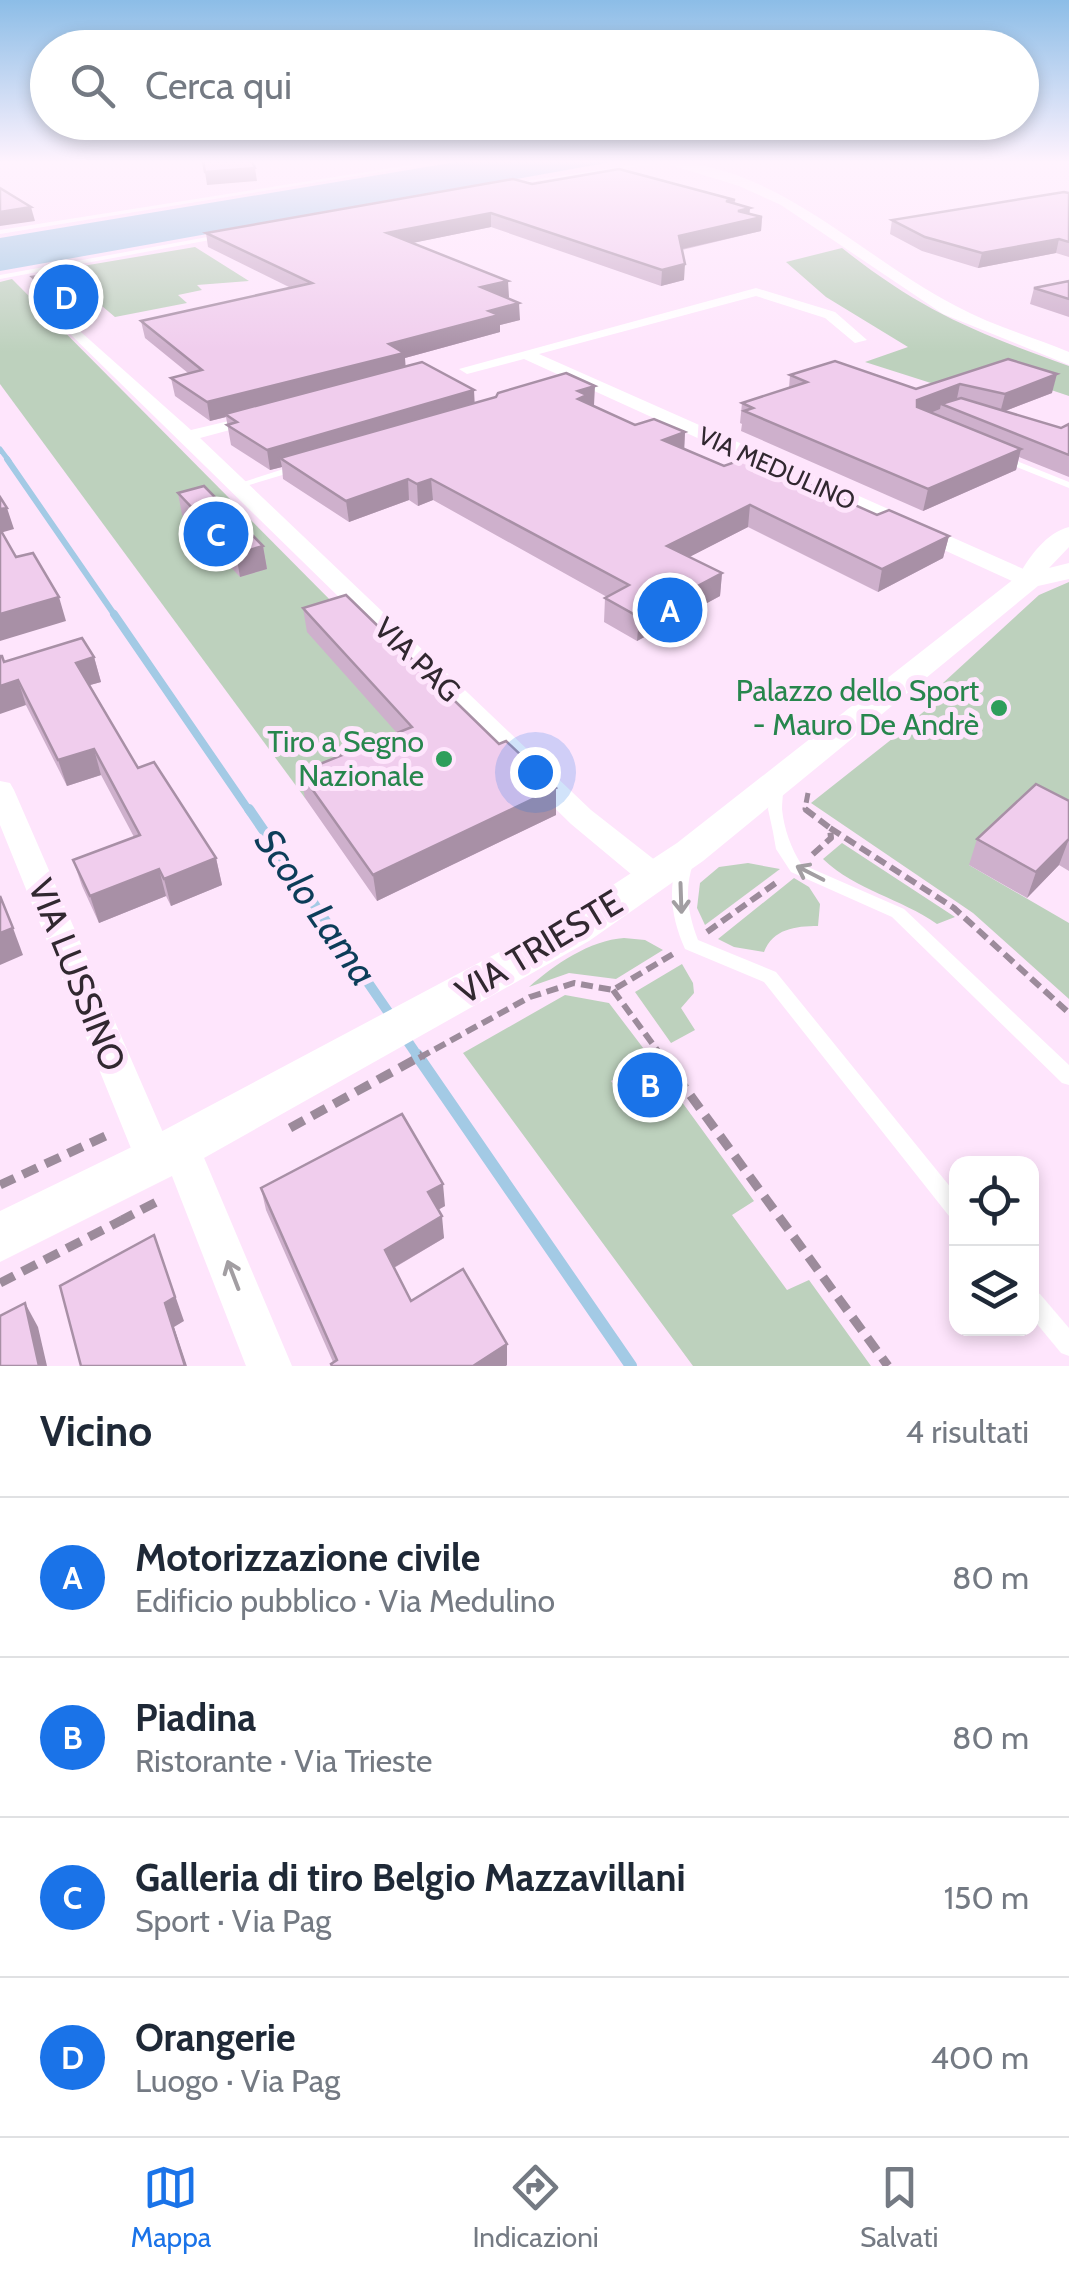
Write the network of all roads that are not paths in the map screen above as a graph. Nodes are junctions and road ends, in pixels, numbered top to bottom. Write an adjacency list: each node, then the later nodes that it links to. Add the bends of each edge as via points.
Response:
1 (46, 225): 3 (lane)
2 (820, 225): 6 (main road)
3 (0, 232)
4 (240, 233): 5 (lane)
5 (0, 277)
6 (928, 298): 9 (main road); 11 (main road)
7 (73, 330): 14 (street, VIA PAG)
8 (860, 340): 10 (street, via 830,315 756,292)
9 (1069, 340)
10 (526, 354): 12 (street); 21 (street, VIA MEDULINO)
11 (1069, 359)
12 (467, 369)
13 (275, 412): 14 (street)
14 (188, 436): 18 (street, VIA PAG)
15 (996, 456): 17 (lane)
16 (304, 466): 18 (lane)
17 (1069, 485)
18 (236, 486): 25 (street, VIA PAG, via 581,817)
19 (1069, 534): 21 (street, VIA TRIESTE, via 1042,557)
20 (1069, 571): 21 (street, VIA TRIESTE)
21 (1029, 580): 22 (street, VIA TRIESTE)
22 (777, 782): 24 (street, VIA TRIESTE); 26 (lane, one-way to 22, via 898,914 796,868 780,832)
23 (0, 790): 27 (street, VIA LUSSINO)
24 (690, 852): 25 (street, VIA TRIESTE); 28 (lane, one-way to 28, via 679,892 691,944 770,977)
25 (654, 876): 27 (street, VIA TRIESTE, via 460,1015 356,1072)
26 (1069, 1077)
27 (157, 1143): 29 (street, VIA TRIESTE); 32 (street, VIA LUSSINO, one-way to 27)
28 (949, 1200)
29 (0, 1237)
30 (1039, 1310): 31 (lane)
31 (1069, 1345)
32 (269, 1366)

